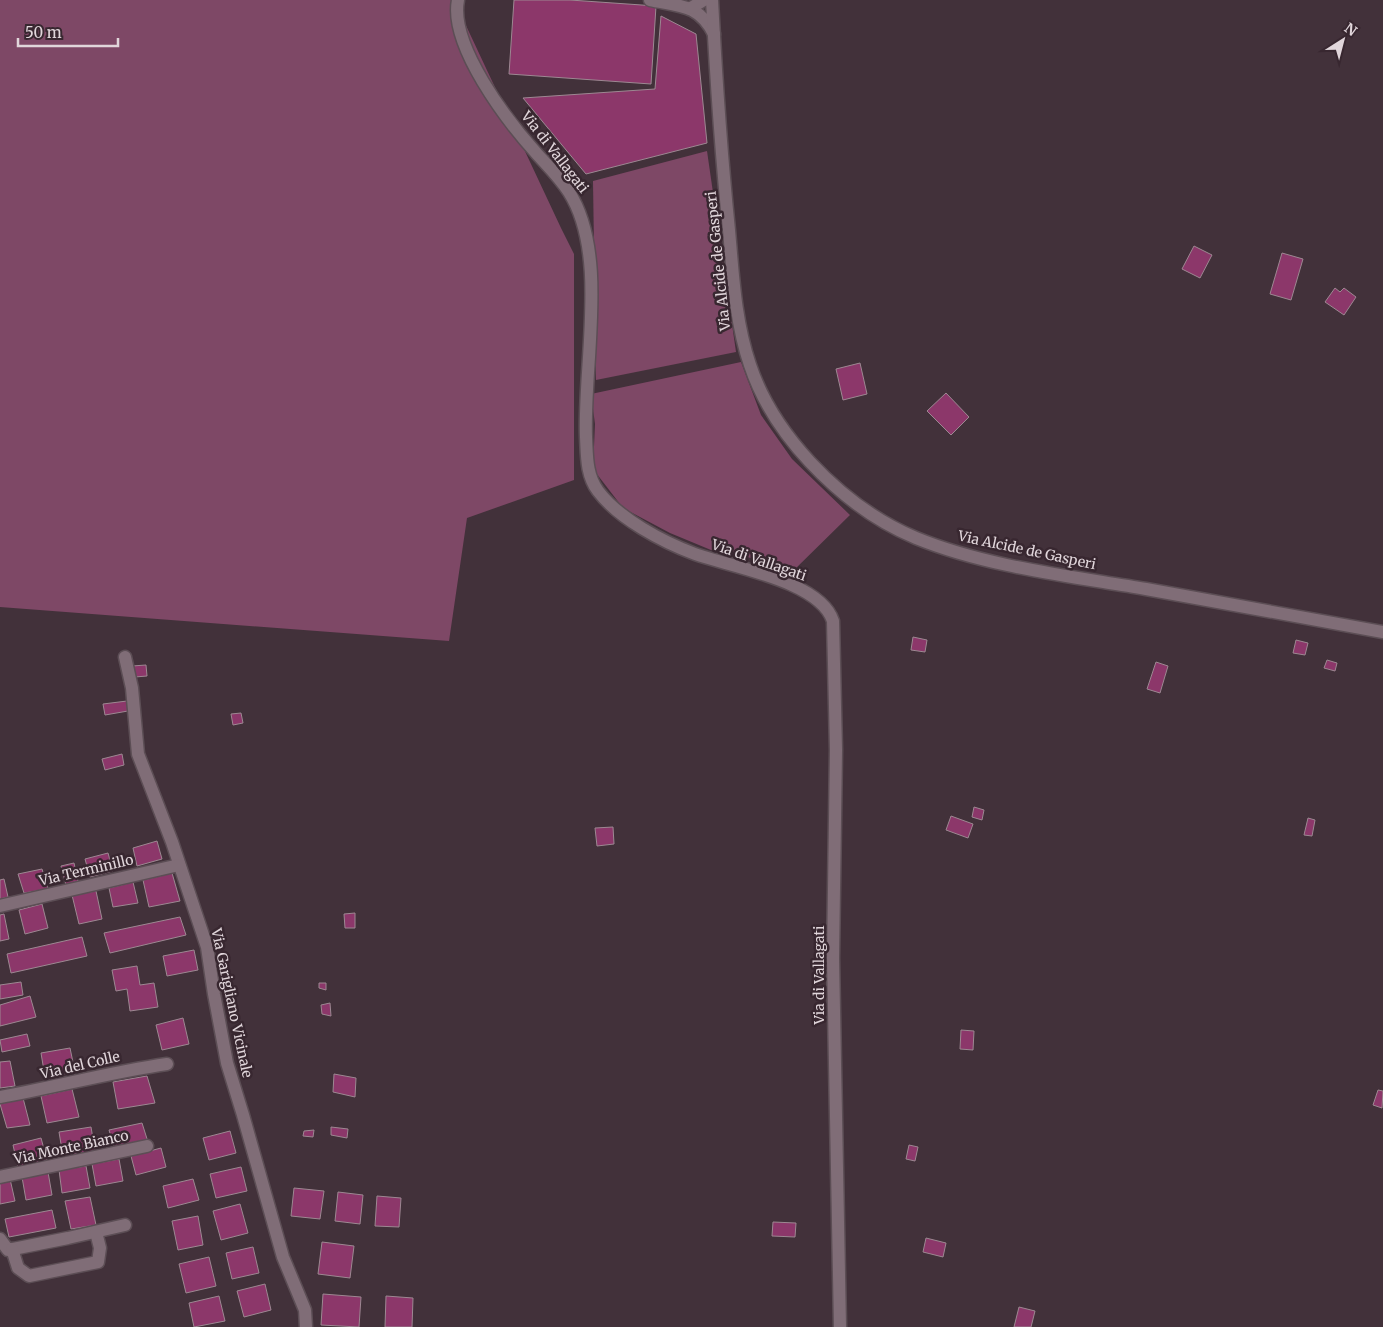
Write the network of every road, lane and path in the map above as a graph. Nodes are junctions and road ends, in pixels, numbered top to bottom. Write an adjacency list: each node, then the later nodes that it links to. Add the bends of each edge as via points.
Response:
1 (458, 0): 20 (street, Via di Vallagati, via 460,32 474,65 504,112 570,192 583,220 589,253 591,311 585,418 587,458 590,477 597,490 618,510 662,540 805,590 823,604 833,621 836,750 833,958)
2 (650, 0): 5 (street)
3 (704, 0): 5 (street)
4 (712, 0): 6 (street, Via Alcide de Gasperi)
5 (691, 8): 6 (street, via 705,20)
6 (714, 34): 7 (street, Via Alcide de Gasperi, via 724,188 742,339 750,366 772,413 798,448 838,489 866,510 914,537 980,558)
7 (1383, 632)
8 (125, 657): 9 (street, Via Garigliano Vicinale, via 132,688 138,754)
9 (180, 865): 10 (street, Via Terminillo); 19 (street, Via Garigliano Vicinale, via 207,947 227,1063 284,1257 305,1310)
10 (0, 906)
11 (167, 1064): 12 (street, Via del Colle, via 123,1070)
12 (0, 1097)
13 (147, 1146): 14 (street, Via Monte Bianco)
14 (0, 1177)
15 (125, 1225): 16 (street)
16 (96, 1232): 18 (street); 18 (street, via 100,1248 98,1262 28,1276 18,1268)
17 (0, 1239): 18 (street, via 8,1250)
18 (12, 1249)
19 (306, 1327)
20 (840, 1327)

